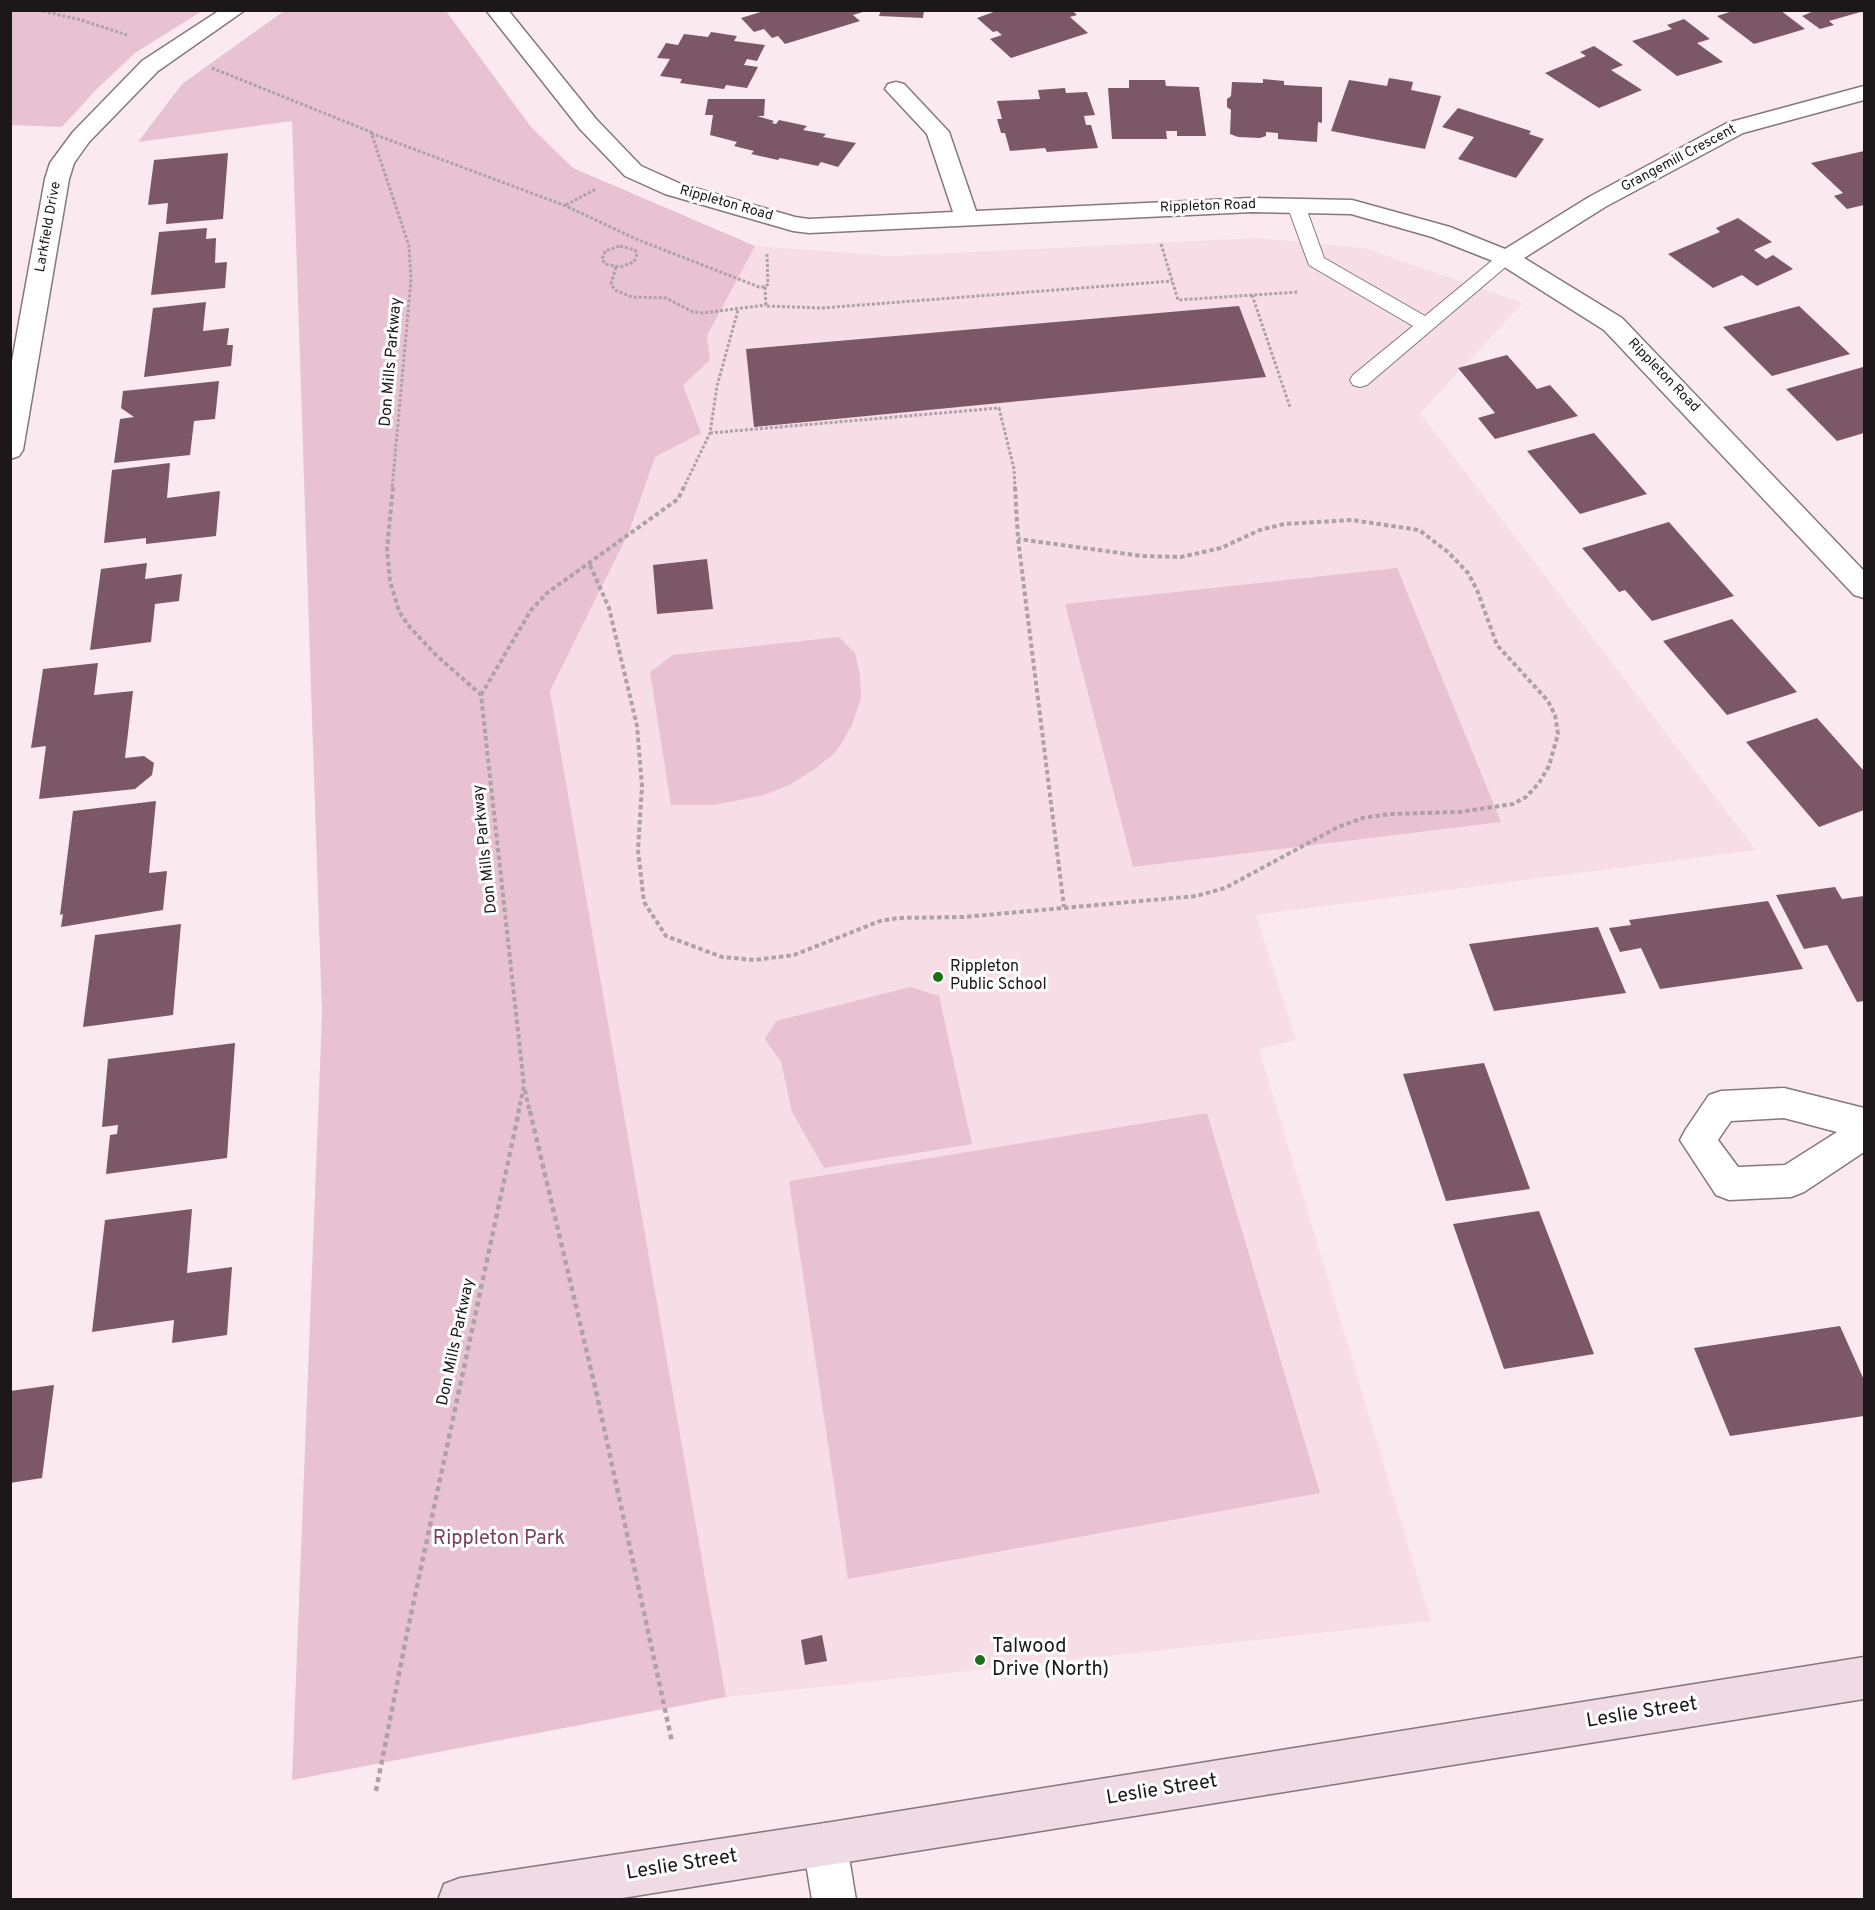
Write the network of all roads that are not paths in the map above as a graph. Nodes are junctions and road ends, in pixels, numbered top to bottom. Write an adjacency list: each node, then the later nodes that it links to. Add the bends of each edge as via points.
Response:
1 (235, 10): 10 (street, Larkfield Drive, via 150,66 81,137 62,163)
2 (496, 10): 6 (street, Rippleton Road, via 588,124 633,171 649,180 805,225)
3 (896, 89): 6 (street, via 938,132)
4 (1864, 93): 7 (street, Grangemill Crescent, via 1735,128 1598,202)
5 (1296, 206): 6 (street, Rippleton Road); 7 (street, Rippleton Road, via 1352,207 1441,232); 8 (lane, via 1316,261)
6 (967, 219)
7 (1507, 258): 8 (lane); 11 (street, Rippleton Road, via 1613,324)
8 (1427, 325): 9 (lane)
9 (1360, 380)
10 (10, 450)
11 (1864, 588)
12 (1864, 1123): 13 (street, via 1784,1103 1720,1106 1698,1140 1729,1184 1791,1181)
13 (1864, 1133)
14 (1864, 1678): 15 (main road, Leslie Street)
15 (825, 1845): 16 (main road, Leslie Street); 17 (street)
16 (460, 1899)
17 (834, 1899)

